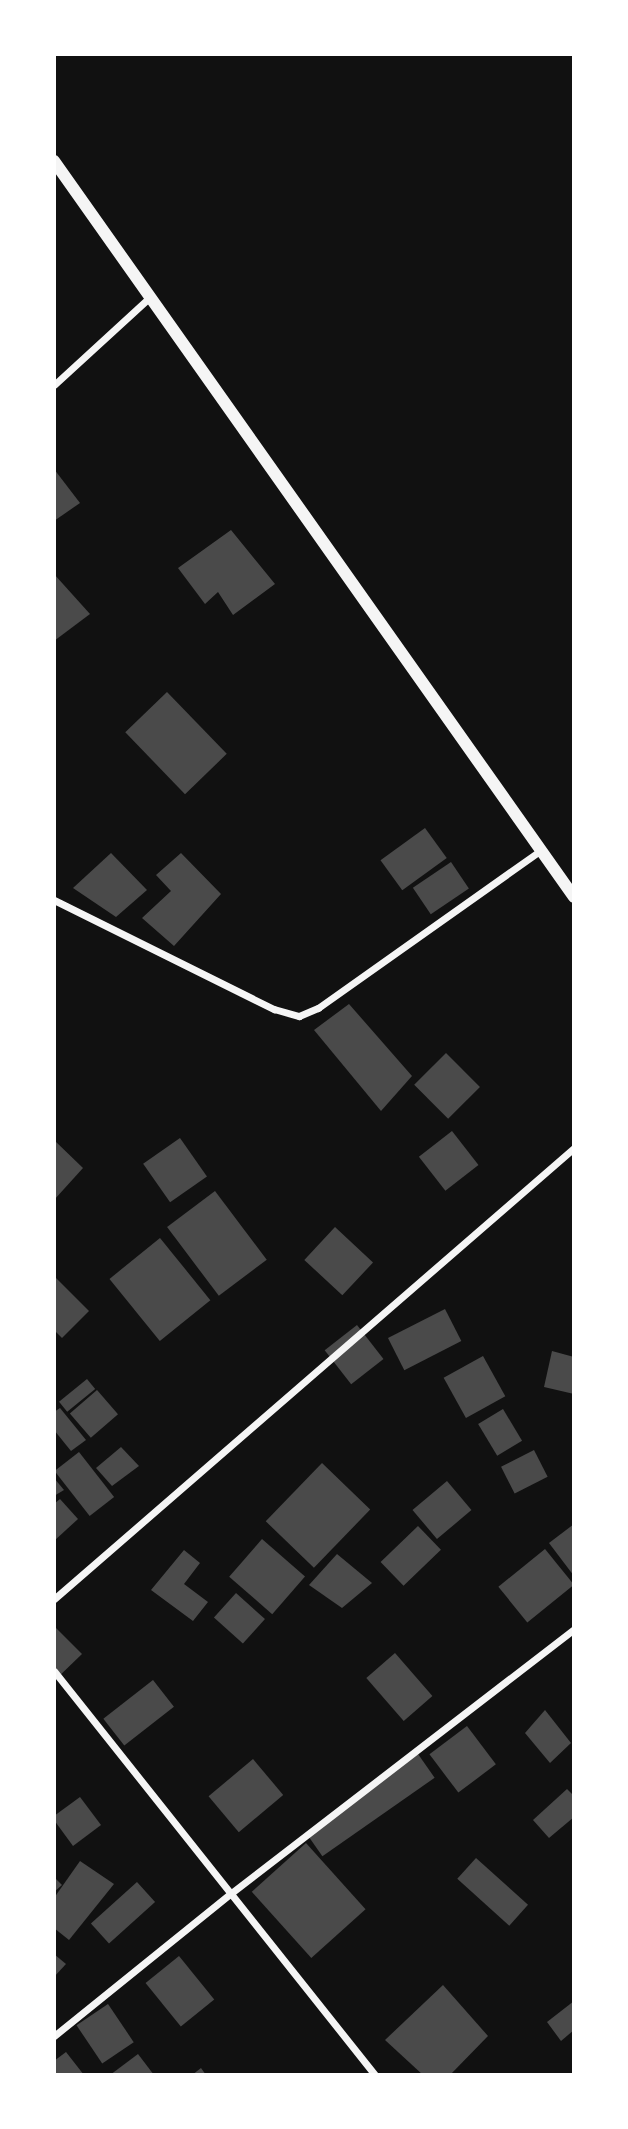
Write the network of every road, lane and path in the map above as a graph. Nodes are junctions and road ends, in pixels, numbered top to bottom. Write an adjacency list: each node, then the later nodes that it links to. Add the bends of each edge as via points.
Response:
1 (54, 161): 2 (street)
2 (150, 297): 3 (street); 4 (street)
3 (54, 385)
4 (541, 850): 5 (street); 6 (street, via 318,1008 299,1016 274,1009)
5 (574, 897)
6 (54, 900)
7 (574, 1148): 8 (street)
8 (54, 1599)
9 (574, 1629): 11 (street)
10 (54, 1671): 11 (street)
11 (230, 1894): 12 (street); 13 (street)
12 (54, 2036)
13 (375, 2075)

